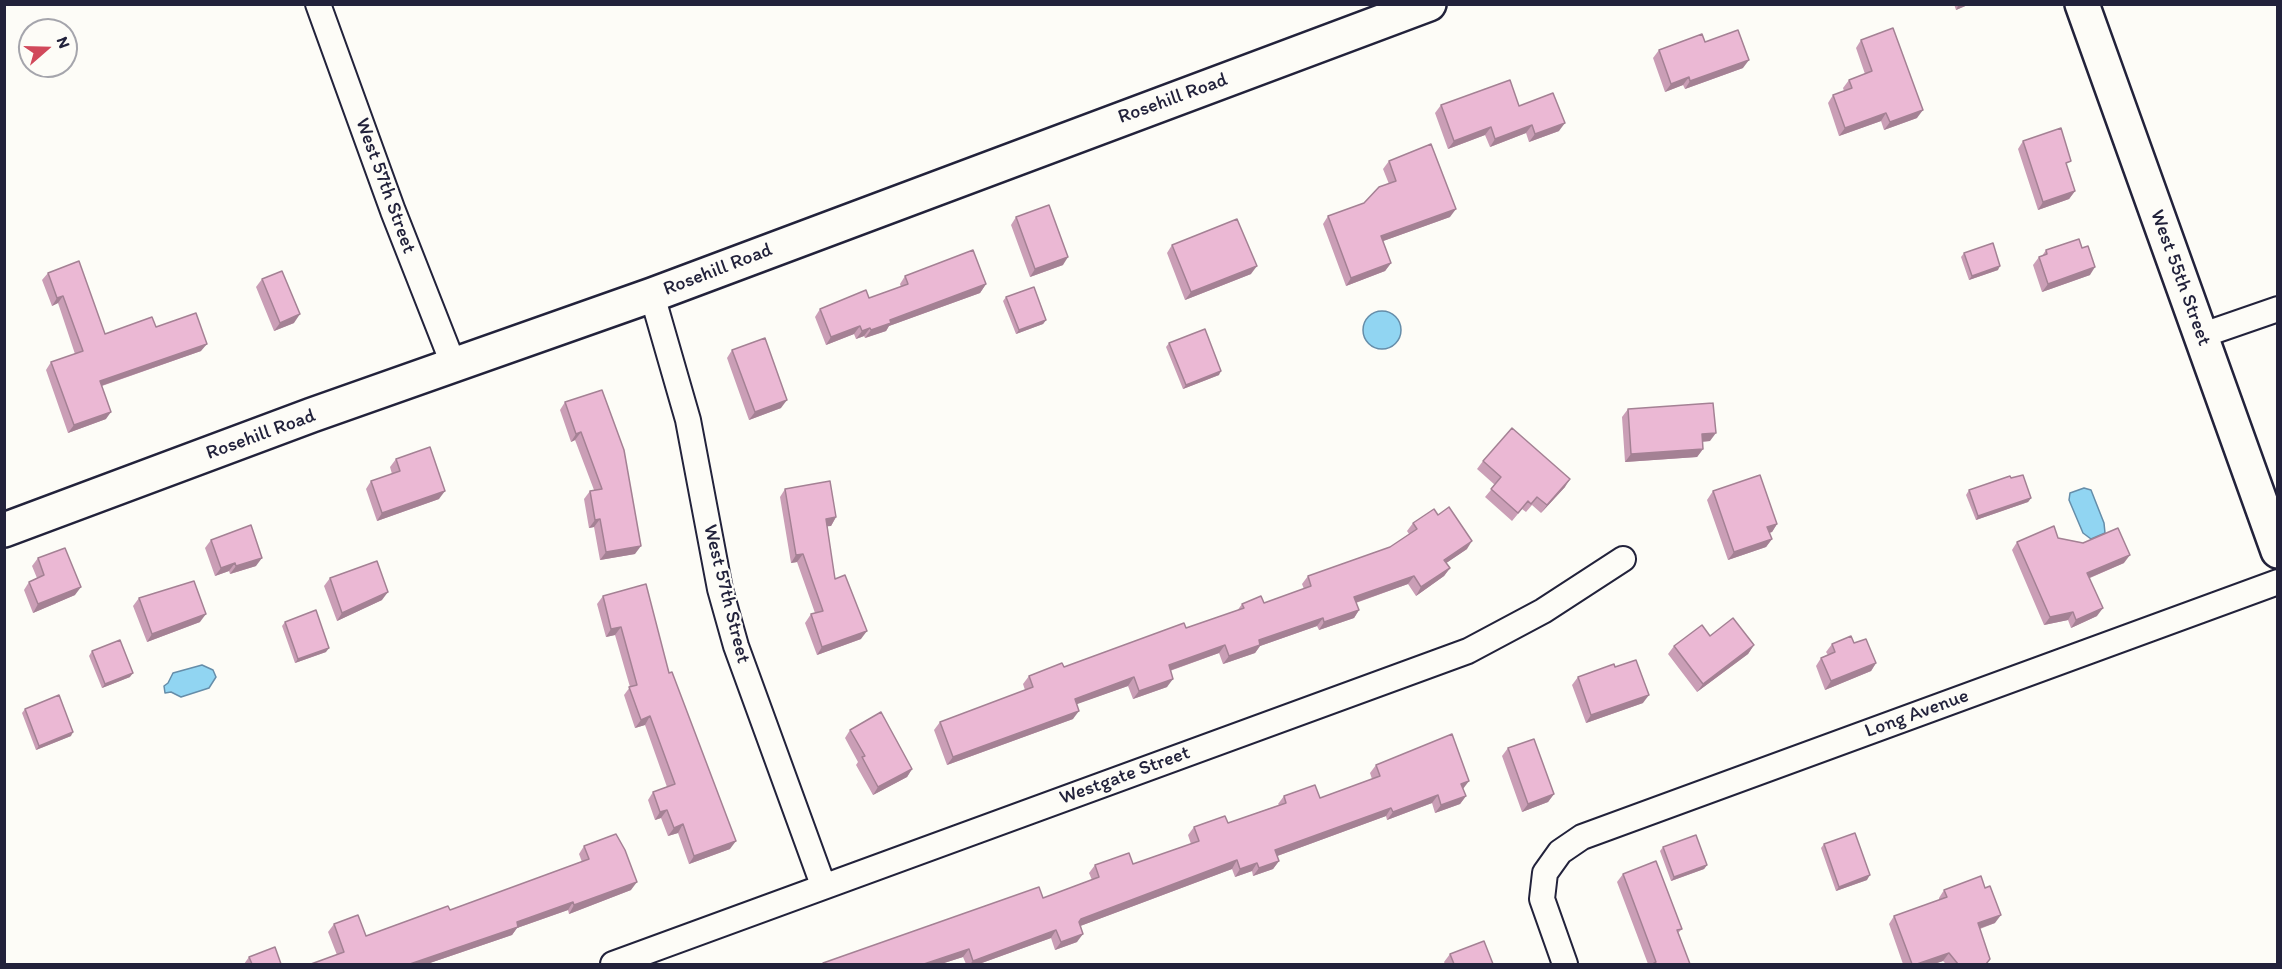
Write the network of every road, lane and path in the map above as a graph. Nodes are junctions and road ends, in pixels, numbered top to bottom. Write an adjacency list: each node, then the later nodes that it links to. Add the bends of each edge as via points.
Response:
1 (318, 4): 7 (street, West 57th Street)
2 (1429, 4): 4 (street, Rosehill Road)
3 (2082, 4): 6 (street, West 55th Street)
4 (652, 295): 7 (street, Rosehill Road); 12 (street, West 57th Street, via 688,420 720,589 733,635)
5 (2277, 309): 6 (street)
6 (2200, 336): 9 (street, West 55th Street)
7 (454, 366): 8 (street, Rosehill Road)
8 (4, 530)
9 (2277, 551)
10 (1623, 559): 12 (street, Westgate Street, via 1543,611 1468,651)
11 (2277, 582): 14 (street, Long Avenue, via 1582,837 1560,852 1545,873 1542,899)
12 (823, 885): 13 (street, Westgate Street)
13 (613, 964)
14 (1565, 964)

